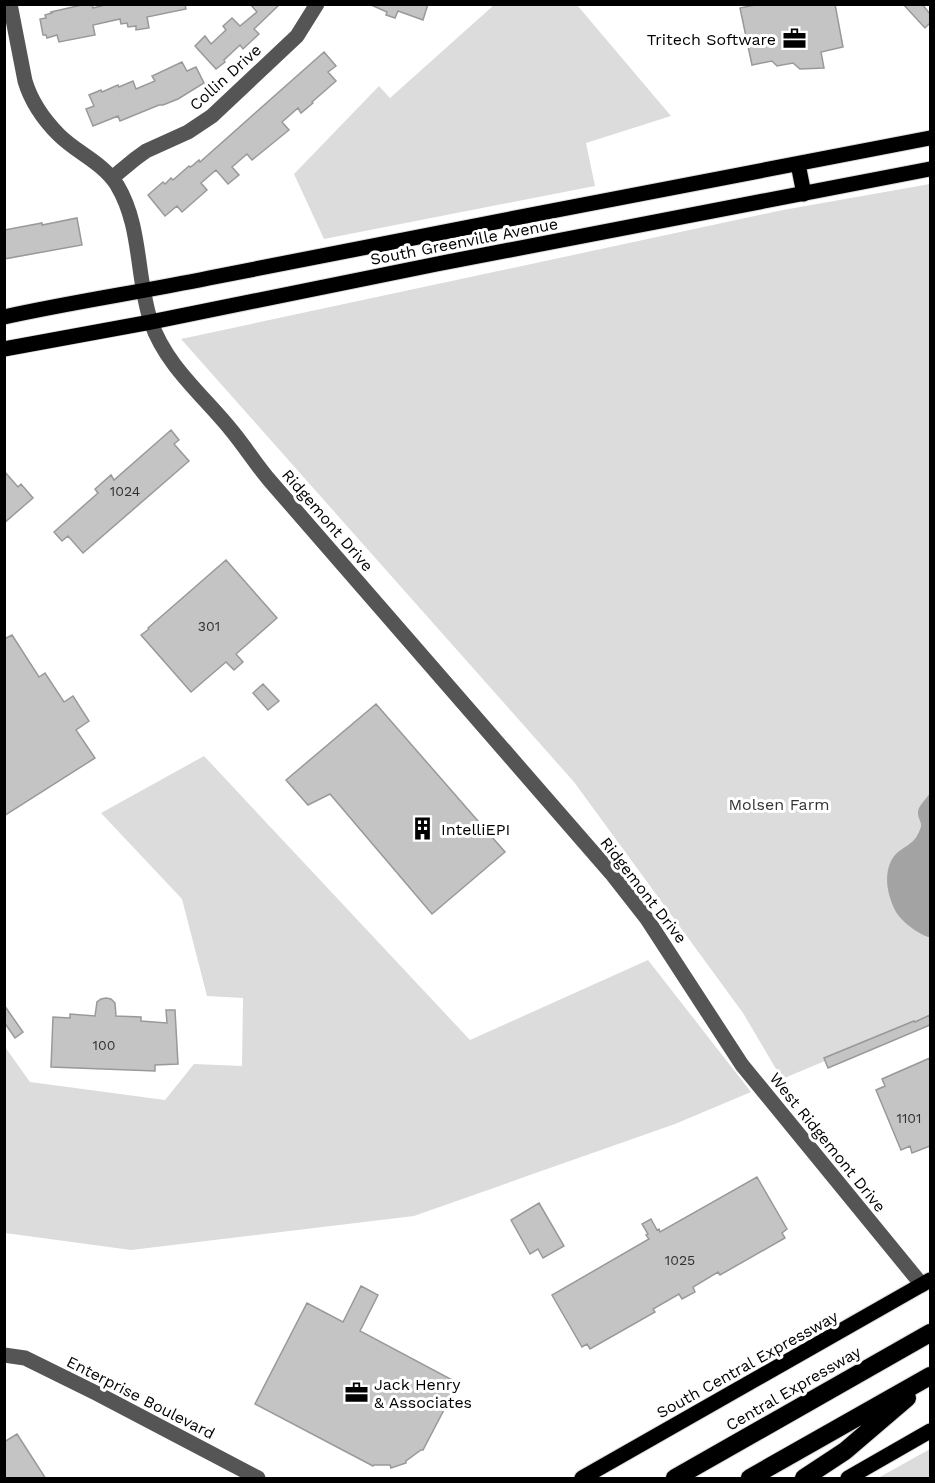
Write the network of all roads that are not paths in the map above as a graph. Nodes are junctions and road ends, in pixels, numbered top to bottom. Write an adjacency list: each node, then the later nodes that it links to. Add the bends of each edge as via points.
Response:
1 (10, 4): 6 (street, Ridgemont Drive, via 27,89 41,114 59,136 98,163)
2 (317, 4): 6 (street, Collin Drive, via 297,36 212,116 146,152)
3 (930, 138): 4 (main road, South Greenville Avenue)
4 (798, 164): 7 (main road); 8 (main road, South Greenville Avenue)
5 (930, 169): 7 (main road, South Greenville Avenue)
6 (112, 178): 8 (street, Ridgemont Drive, via 129,213)
7 (804, 194): 10 (main road, South Greenville Avenue)
8 (143, 290): 9 (main road, South Greenville Avenue); 10 (street, Ridgemont Drive)
9 (4, 317)
10 (151, 322): 11 (main road, South Greenville Avenue); 12 (street, Ridgemont Drive, via 172,362 271,482 611,873 647,919)
11 (4, 349)
12 (711, 1017): 13 (street, West Ridgemont Drive, via 742,1065)
13 (926, 1283): 19 (main road, South Central Expressway)
14 (930, 1333): 20 (highway, Central Expressway)
15 (4, 1355): 18 (street, Enterprise Boulevard, via 25,1358)
16 (930, 1377): 21 (highway); 22 (highway, via 845,1451)
17 (930, 1431): 23 (main road)
18 (258, 1479)
19 (582, 1479)
20 (675, 1479)
21 (750, 1479)
22 (804, 1479)
23 (848, 1479)

